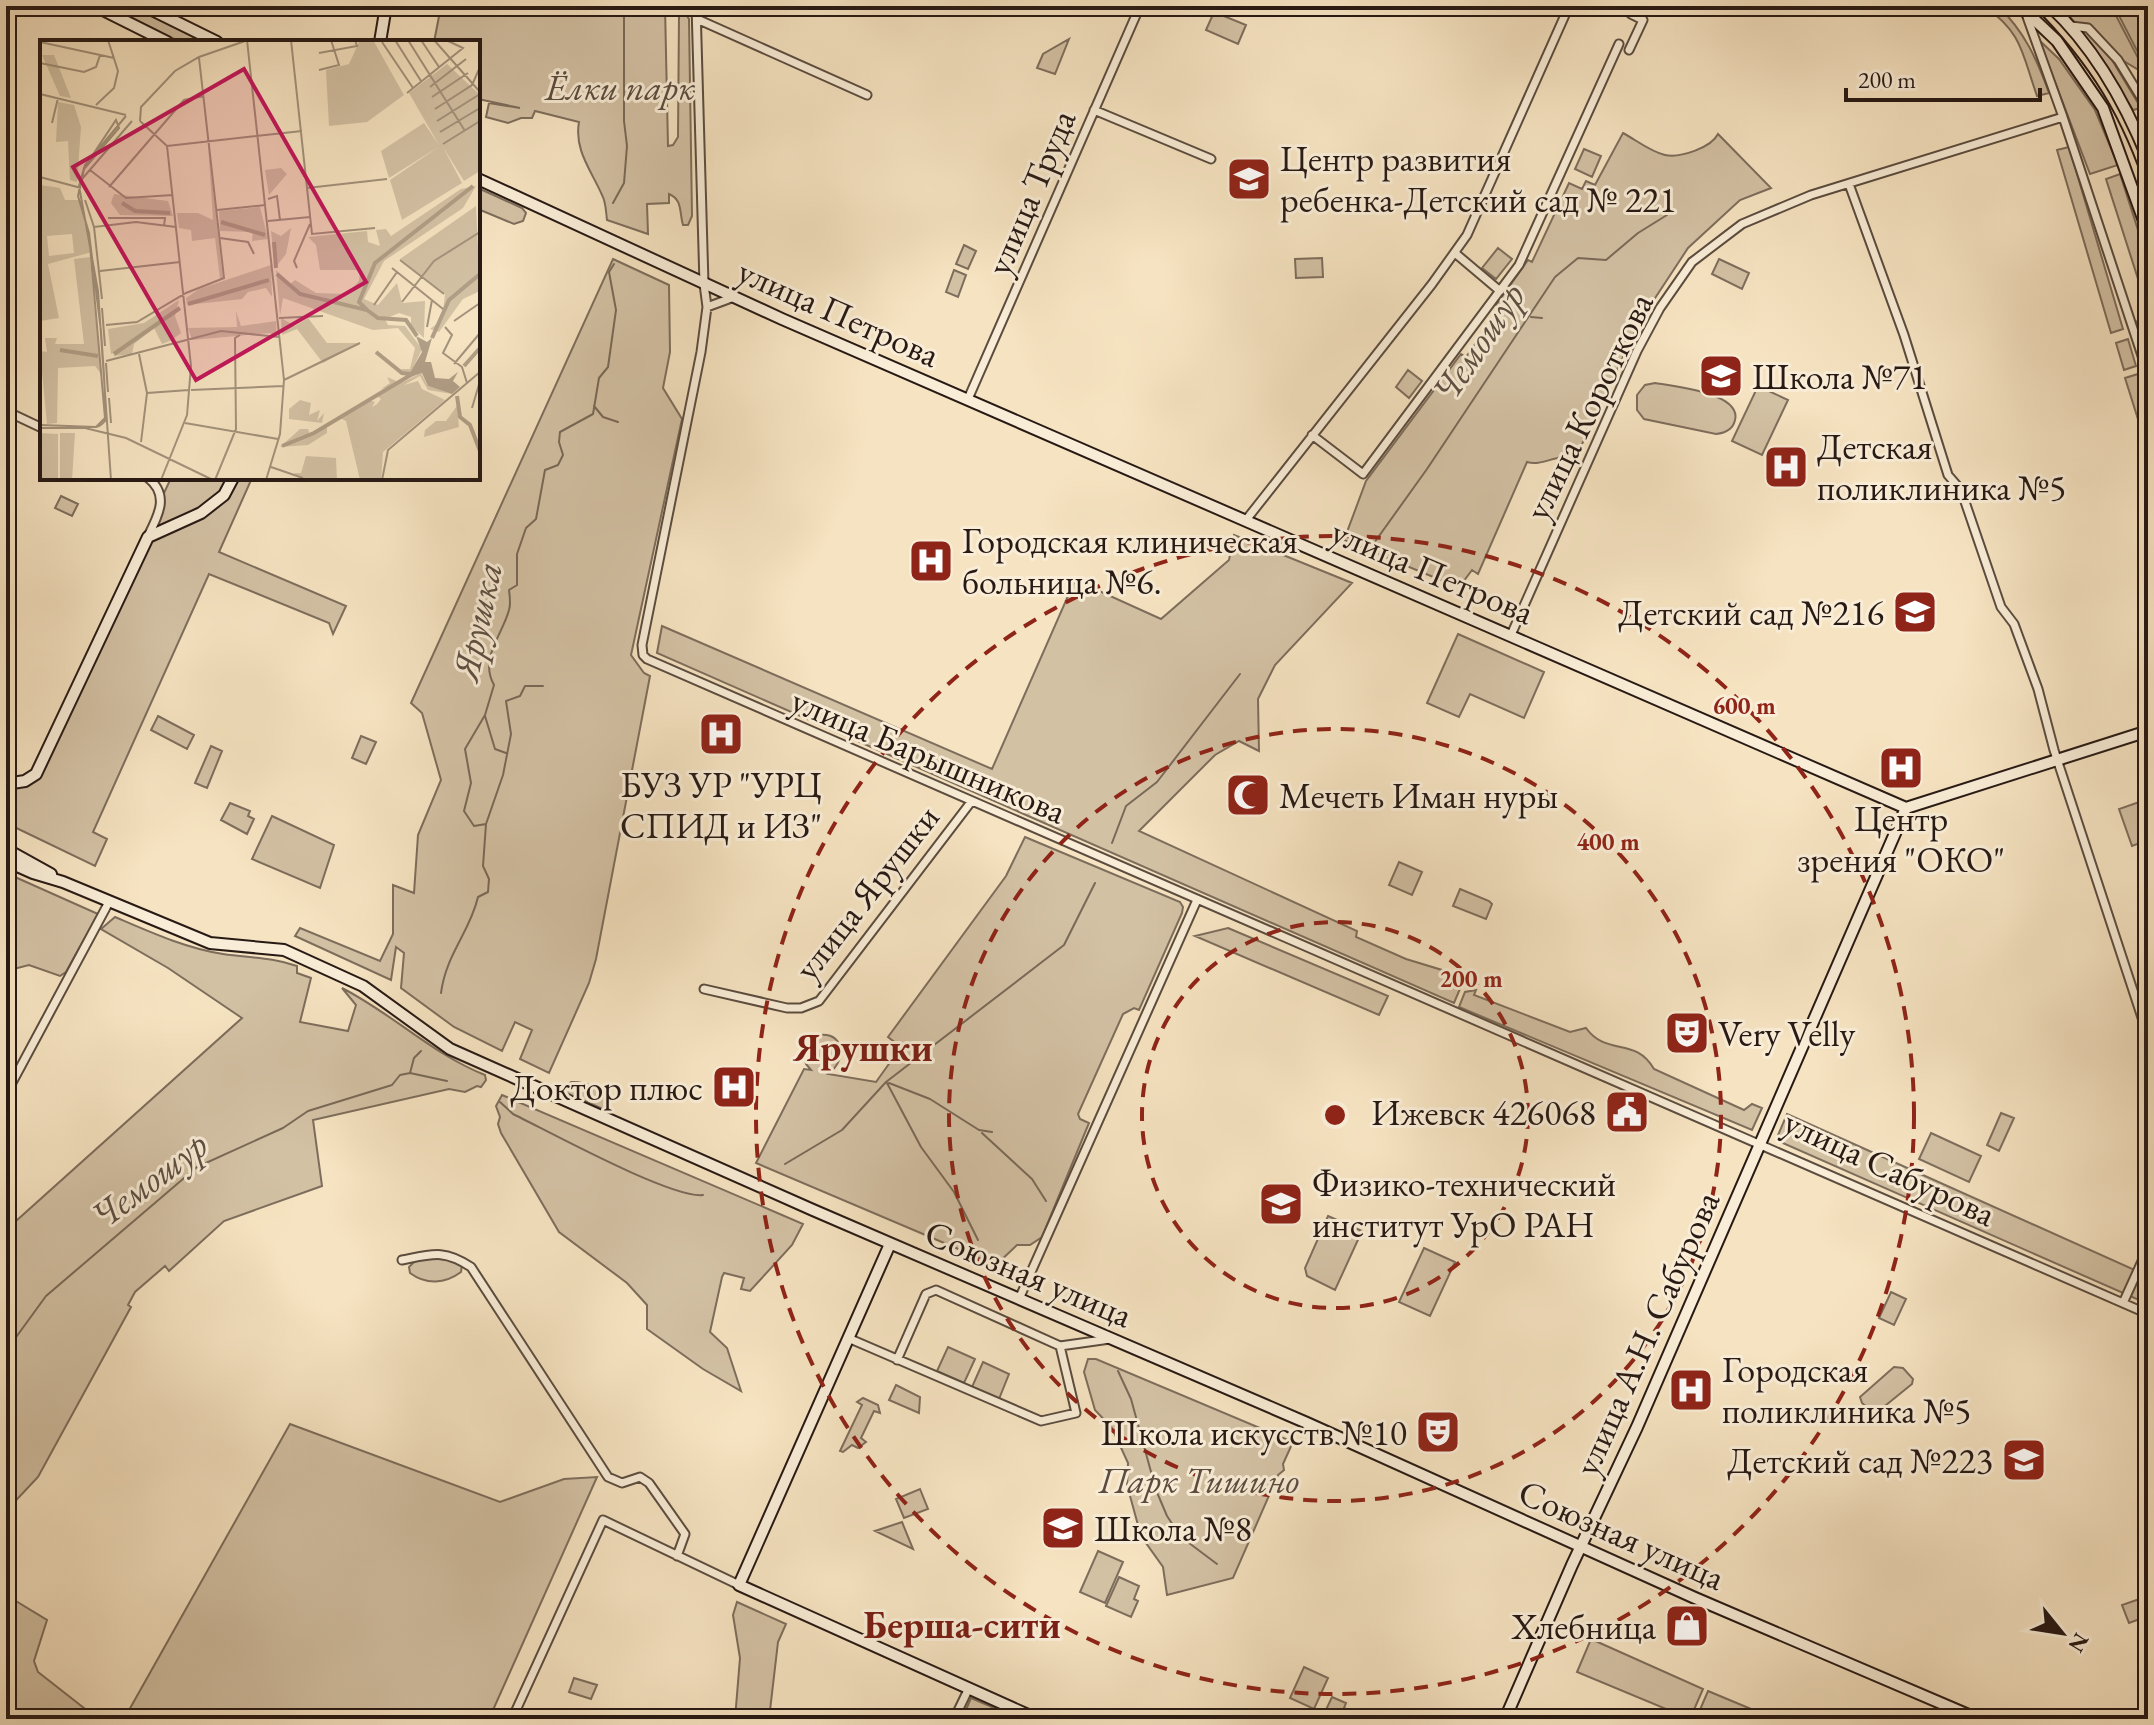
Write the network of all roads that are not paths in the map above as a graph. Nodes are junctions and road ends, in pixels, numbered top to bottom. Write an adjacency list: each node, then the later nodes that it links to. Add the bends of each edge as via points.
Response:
1 (95, 6): 12 (main road)
2 (144, 6): 13 (main road)
3 (386, 6): 14 (main road)
4 (696, 6): 10 (street)
5 (1140, 6): 19 (street, улица Труда)
6 (1569, 6): 26 (street, via 1479,213)
7 (1634, 6): 16 (street, via 1631,14 1643,20)
8 (2050, 6): 11 (main road)
9 (2023, 7): 20 (street); 25 (main road, via 2057,41 2103,108)
10 (697, 19): 17 (street); 27 (street)
11 (2071, 26): 18 (street, via 2088,28 2113,54); 22 (main road, via 2118,92)
12 (163, 40)
13 (213, 40)
14 (380, 40)
15 (1619, 44): 28 (street, via 1537,228)
16 (1629, 50)
17 (867, 95)
18 (2148, 109)
19 (1094, 110): 21 (street); 32 (street, улица Труда)
20 (2063, 117): 24 (street, улица Короткова); 31 (street)
21 (1211, 159)
22 (2148, 159)
23 (480, 180): 27 (main road, улица Петрова)
24 (1849, 184): 40 (street, улица Короткова, via 1742,224 1692,262 1637,351); 42 (street, via 1948,475 1961,490 2001,607 2014,624 2038,689)
25 (2148, 232)
26 (1455, 253): 28 (street); 35 (street)
27 (704, 284): 29 (main road, улица Петрова); 30 (street)
28 (1500, 291): 35 (street, via 1363,474)
29 (734, 297): 30 (street); 32 (main road, улица Петрова)
30 (707, 307): 44 (street, улица Барышникова, via 643,655 651,663)
31 (2147, 370)
32 (968, 399): 38 (main road, улица Петрова)
33 (6, 411): 34 (street)
34 (40, 427)
35 (1312, 435): 38 (street)
36 (150, 480): 39 (street, via 158,488 161,505)
37 (232, 480): 39 (main road, via 227,492 201,513)
38 (1246, 520): 40 (main road, улица Петрова)
39 (148, 537): 43 (main road, via 37,772 29,780)
40 (1511, 635): 45 (main road, улица Петрова)
41 (2148, 731): 42 (main road)
42 (2057, 760): 45 (main road); 52 (street)
43 (6, 784)
44 (971, 802): 49 (street, улица Барышникова); 51 (street, улица Ярушки, via 819,1001 787,1008)
45 (1906, 808): 54 (main road, улица Сабурова)
46 (6, 849): 48 (main road, Союзная улица)
47 (6, 861): 48 (main road, Союзная улица)
48 (34, 869): 50 (main road, Союзная улица)
49 (1197, 900): 54 (street, улица Барышникова); 58 (street)
50 (109, 902): 53 (street); 55 (main road, Союзная улица, via 210,943 284,950 363,986 450,1049)
51 (704, 989)
52 (2148, 1036)
53 (6, 1094)
54 (1759, 1144): 59 (street, улица Сабурова); 65 (main road, улица А.Н. Сабурова)
55 (890, 1244): 58 (main road, Союзная улица); 61 (main road)
56 (2148, 1248): 59 (street)
57 (402, 1260): 66 (street, via 439,1252 471,1267 608,1477 622,1483 640,1477 652,1486 685,1534)
58 (1019, 1299): 62 (main road, Союзная улица)
59 (2123, 1303): 60 (street, улица Сабурова)
60 (2148, 1314)
61 (848, 1338): 64 (street); 67 (main road)
62 (1112, 1339): 63 (street); 65 (main road, Союзная улица)
63 (1060, 1346): 64 (street, via 936,1290 929,1291); 64 (street, via 1076,1413 1041,1421)
64 (897, 1360)
65 (1581, 1546): 72 (main road, улица А.Н. Сабурова); 73 (main road, Союзная улица)
66 (677, 1556): 67 (street); 69 (street, via 603,1520)
67 (739, 1585): 68 (main road)
68 (969, 1688): 70 (street); 71 (main road)
69 (512, 1719)
70 (954, 1719)
71 (1037, 1719)
72 (1505, 1719)
73 (1978, 1719)

